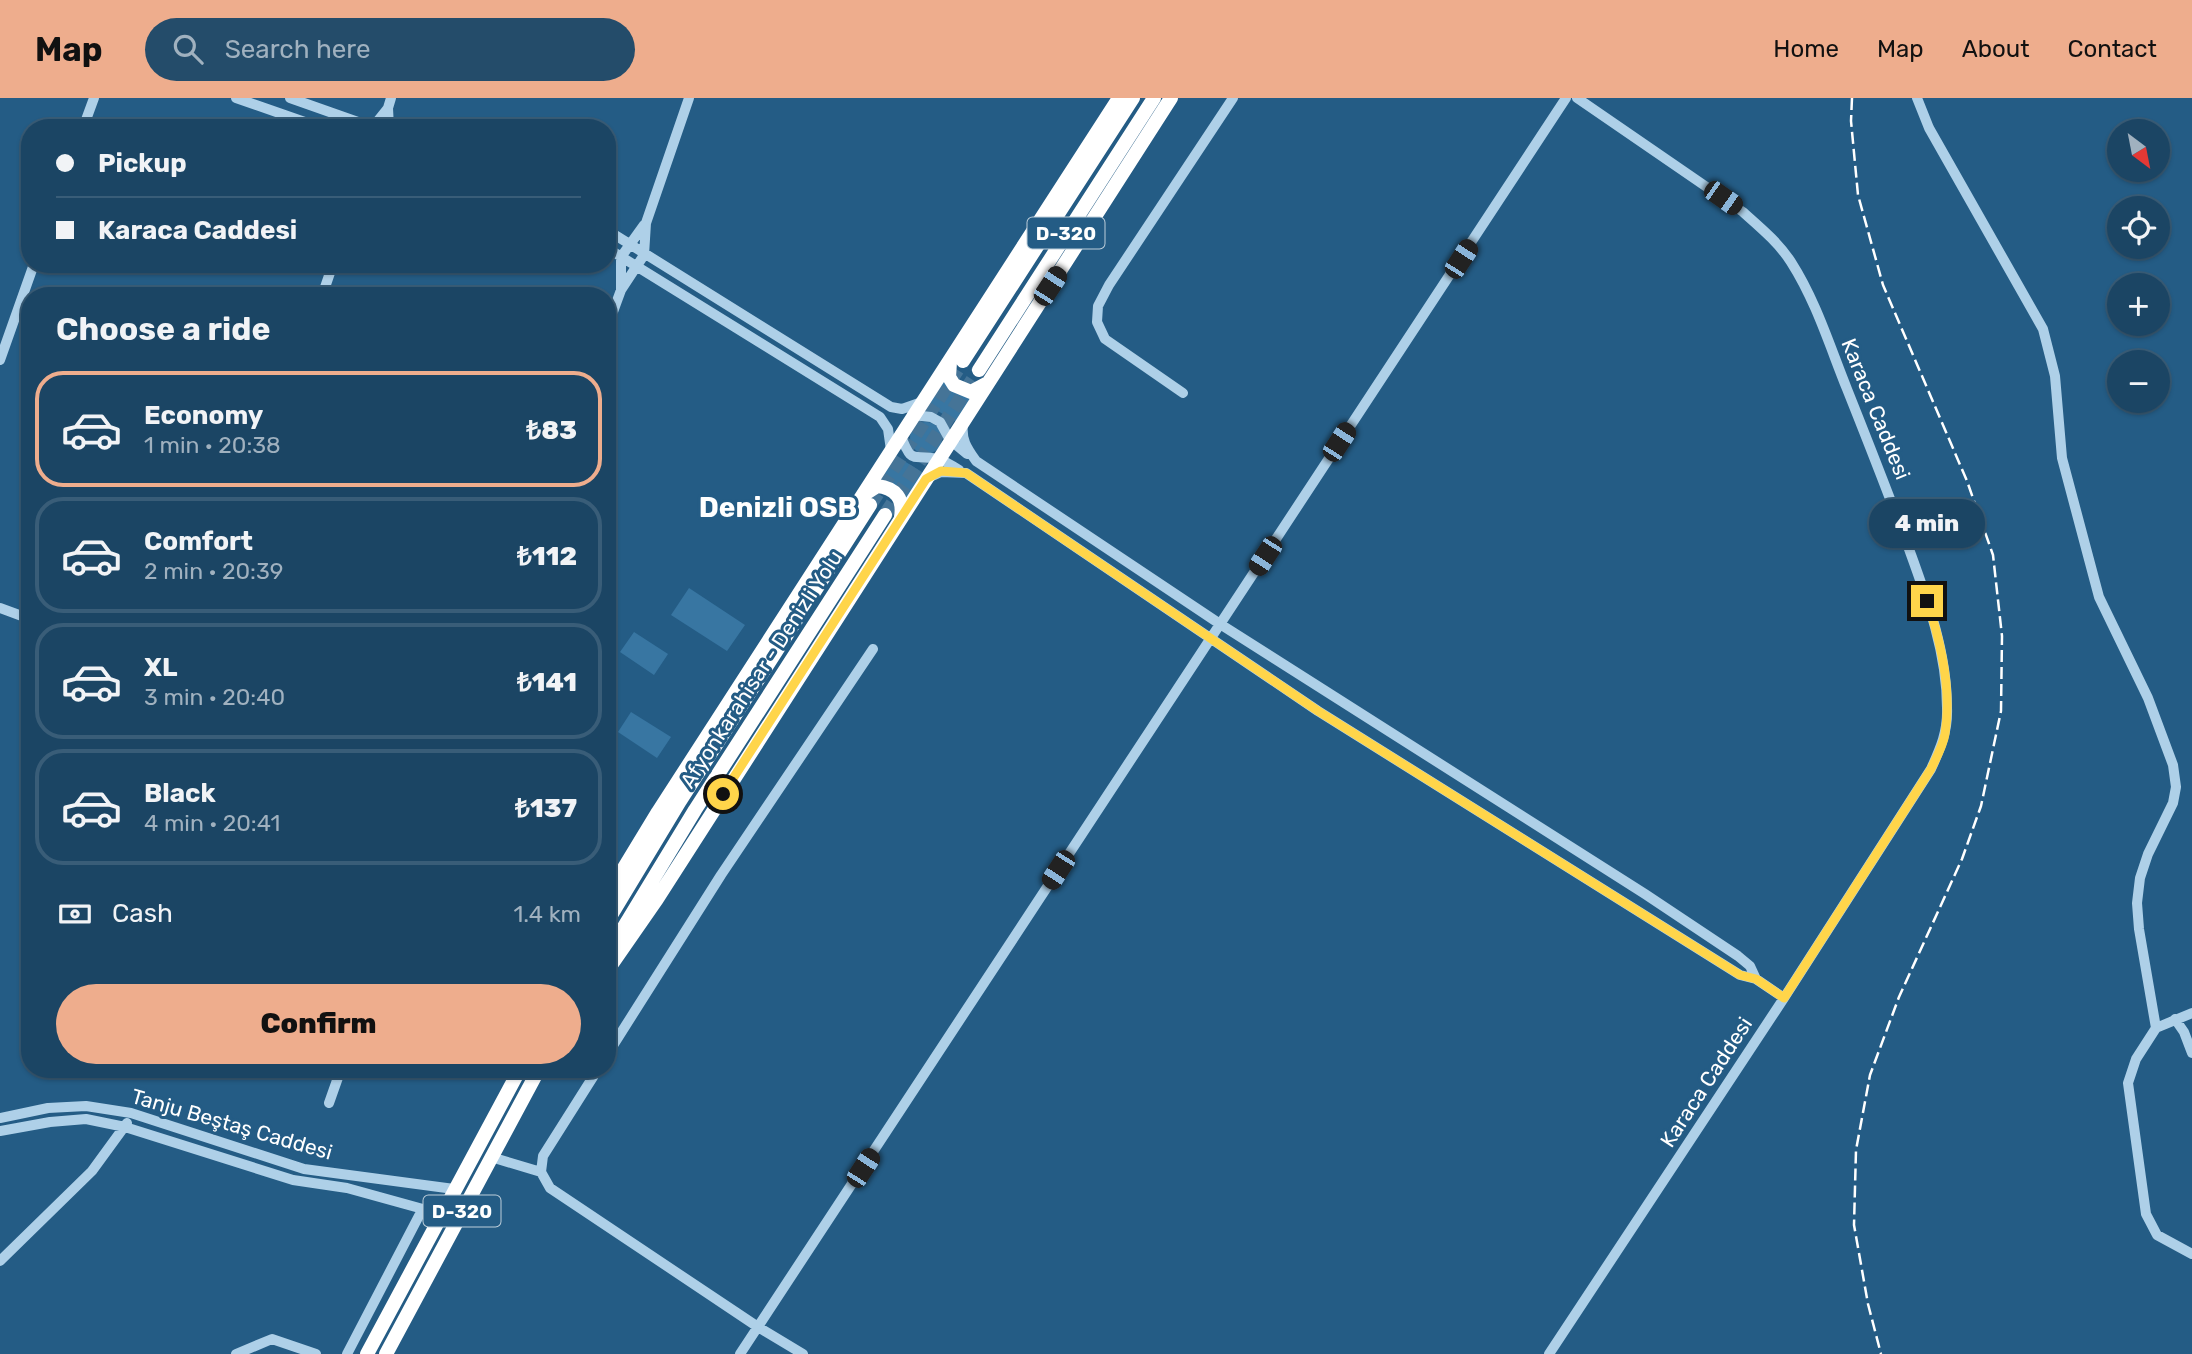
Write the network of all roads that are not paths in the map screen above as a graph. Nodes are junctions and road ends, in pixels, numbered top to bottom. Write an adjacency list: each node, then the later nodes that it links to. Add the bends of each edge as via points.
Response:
1 (94, 98): 14 (street)
2 (236, 98): 15 (street)
3 (290, 98): 16 (street)
4 (689, 98): 18 (street)
5 (1119, 98): 29 (highway)
6 (1133, 98): 29 (highway, D-320)
7 (1154, 98): 30 (highway, D-320)
8 (1171, 98): 31 (highway)
9 (1233, 98): 32 (street, via 1098,306 1097,322 1105,339)
10 (1566, 98): 50 (street)
11 (1577, 98): 58 (street, Karaca Caddesi, via 1743,212 1790,260 1806,288 1874,456 1936,626 1944,669 1945,737 1931,769)
12 (1917, 98): 61 (street, via 1929,128 2043,329 2053,361 2067,480 2099,597 2148,698 2173,765 2173,803 2148,854 2137,904)
13 (389, 103): 17 (street)
14 (86, 119)
15 (296, 119)
16 (350, 119)
17 (378, 119)
18 (646, 223): 20 (street); 22 (street)
19 (616, 236): 20 (street)
20 (628, 244): 22 (street); 23 (street)
21 (616, 254): 23 (street)
22 (644, 255): 24 (street); 34 (street)
23 (621, 257): 24 (street); 25 (street)
24 (637, 268): 25 (street); 36 (street)
25 (621, 290): 27 (street)
26 (21, 301): 28 (street)
27 (616, 304)
28 (0, 360)
29 (957, 361): 31 (highway, via 949,377 954,385 971,392); 33 (highway)
30 (979, 370)
31 (987, 383): 37 (highway)
32 (1183, 393)
33 (923, 402): 34 (street, via 902,409); 35 (highway)
34 (891, 407): 35 (street)
35 (914, 416): 38 (highway); 39 (street, via 940,422)
36 (880, 417): 38 (street); 40 (street, via 888,429)
37 (964, 420): 39 (highway); 42 (street, via 964,444)
38 (901, 435): 40 (highway); 41 (street, via 908,453)
39 (950, 440): 41 (highway); 42 (street)
40 (891, 450): 45 (highway)
41 (939, 459): 43 (street); 44 (highway)
42 (976, 461): 50 (street)
43 (966, 473): 44 (street, via 941,471); 51 (street)
44 (926, 479): 47 (highway)
45 (866, 501): 47 (highway, via 877,486 892,490 900,497); 53 (highway); 54 (highway)
46 (885, 515): 55 (highway, Afyonkarahisar - Denizli Yolu)
47 (900, 519): 56 (highway)
48 (0, 608): 49 (street)
49 (21, 616)
50 (1220, 624): 51 (street); 57 (street, via 1645,894 1738,956)
51 (1209, 639): 57 (street, via 1740,975); 80 (street)
52 (873, 649): 62 (street)
53 (616, 881)
54 (616, 907)
55 (616, 940)
56 (616, 958)
57 (1756, 979): 58 (street)
58 (1784, 998): 88 (street, Karaca Caddesi)
59 (2192, 1013): 60 (street)
60 (2175, 1019): 61 (street); 63 (street)
61 (2156, 1028): 78 (street, via 2136,1059 2128,1083 2146,1214 2157,1234)
62 (616, 1041)
63 (2192, 1053)
64 (338, 1078): 68 (street)
65 (515, 1078): 75 (highway, D-320)
66 (534, 1078): 73 (highway, D-320)
67 (592, 1078): 74 (street, via 543,1156)
68 (329, 1102)
69 (131, 1112): 70 (street, Tanju Beştaş Caddesi, via 86,1106); 71 (street); 75 (street, Tanju Beştaş Caddesi, via 304,1169)
70 (0, 1117): 72 (street)
71 (125, 1127): 72 (street, Tanju Beştaş Caddesi, via 86,1119); 76 (street, Tanju Beştaş Caddesi, via 293,1180 347,1188); 79 (street, via 92,1171)
72 (2, 1131)
73 (491, 1157): 74 (street); 85 (highway, D-320)
74 (541, 1172): 80 (street, via 550,1188)
75 (454, 1189): 77 (highway, D-320)
76 (422, 1209): 77 (street, Tanju Beştaş Caddesi); 83 (street)
77 (441, 1214): 84 (highway, D-320)
78 (2192, 1254)
79 (0, 1261)
80 (758, 1327): 86 (street); 87 (street)
81 (236, 1354): 82 (street, via 272,1339)
82 (316, 1354)
83 (346, 1354)
84 (367, 1354)
85 (386, 1354)
86 (740, 1354)
87 (803, 1354)
88 (1549, 1354)

